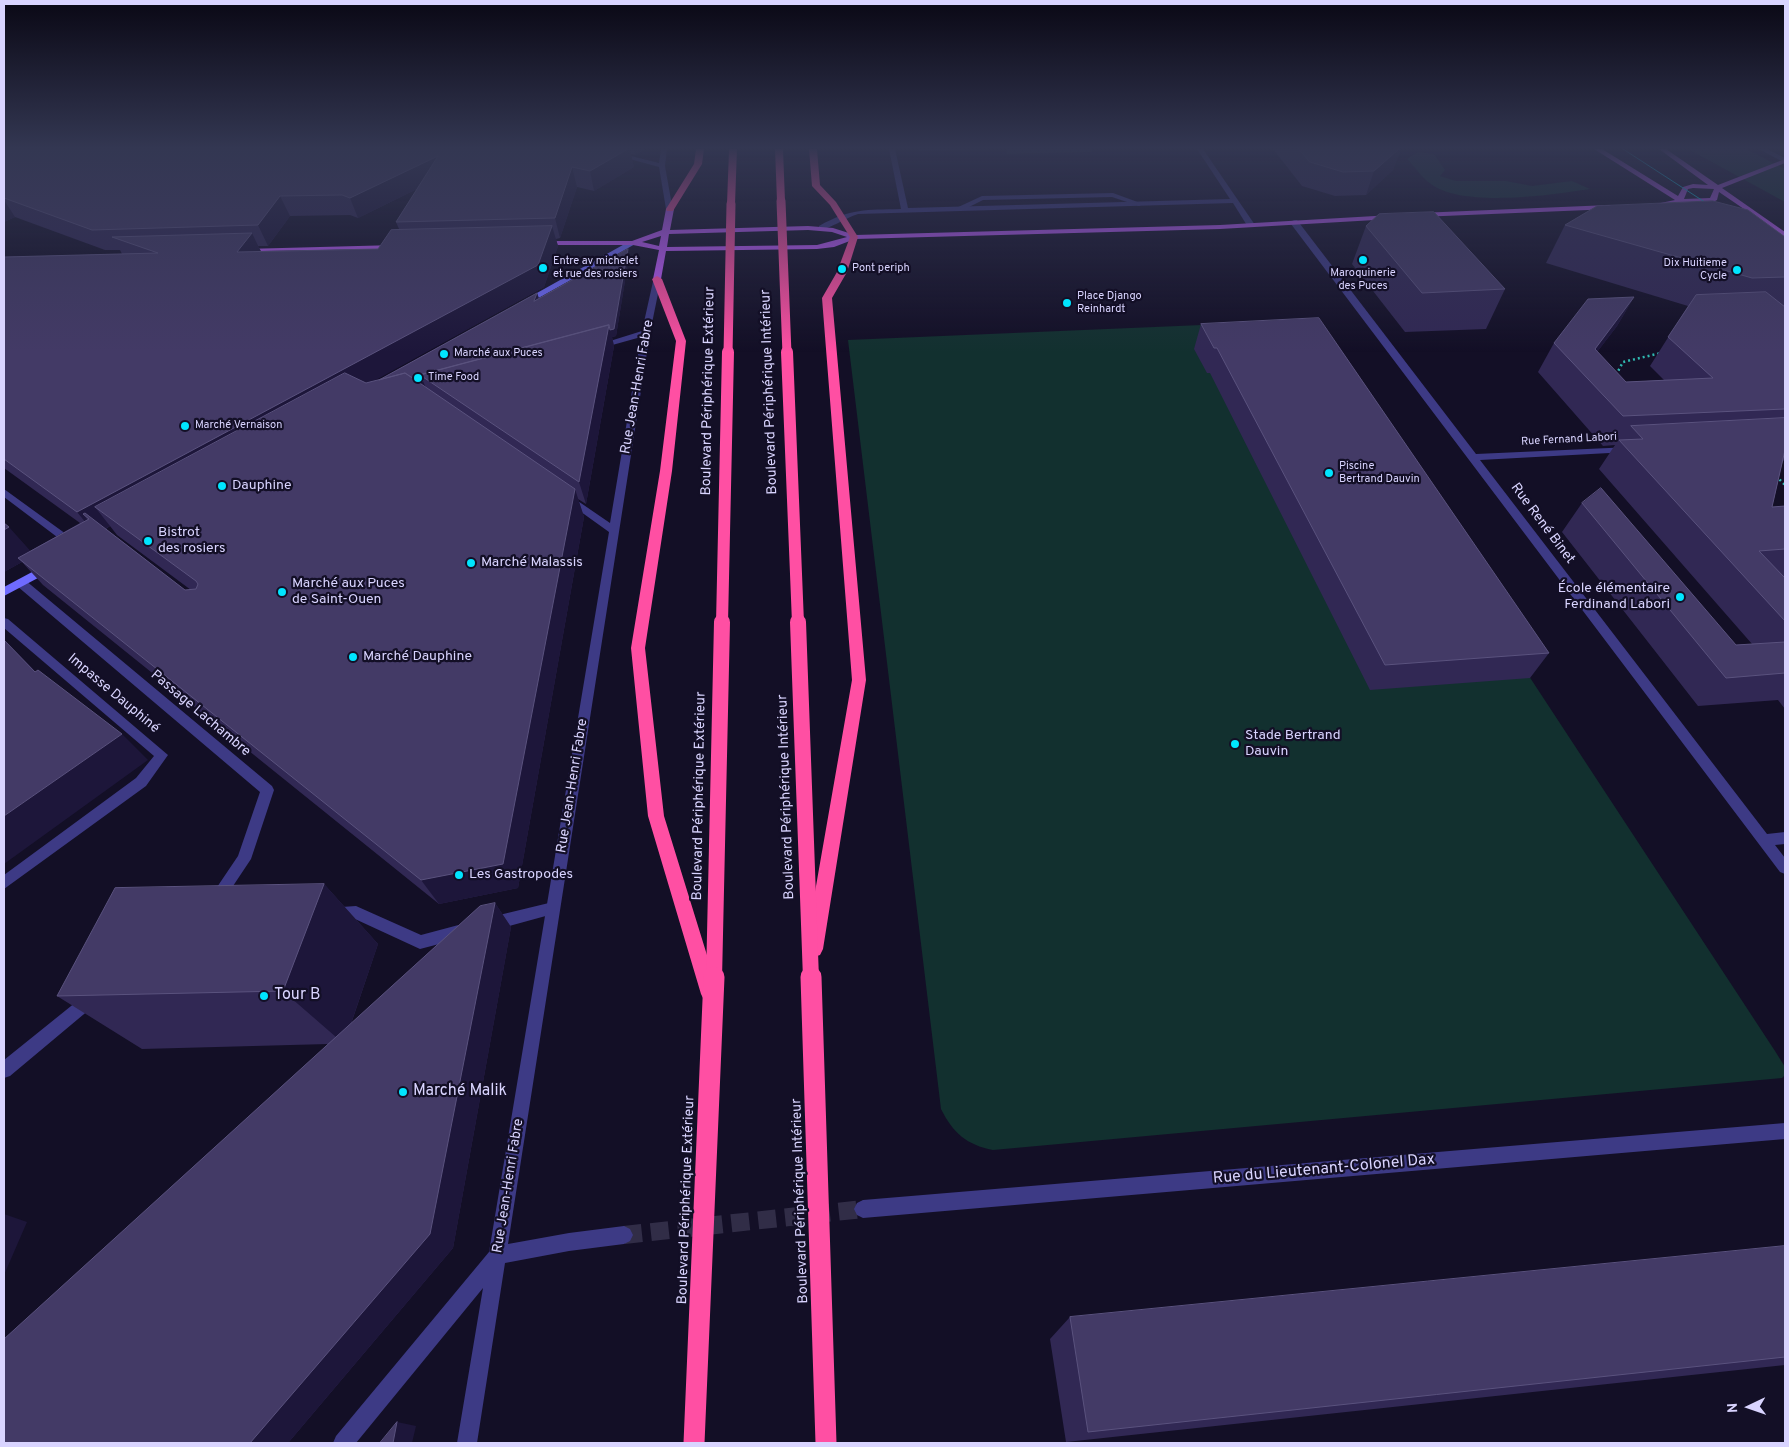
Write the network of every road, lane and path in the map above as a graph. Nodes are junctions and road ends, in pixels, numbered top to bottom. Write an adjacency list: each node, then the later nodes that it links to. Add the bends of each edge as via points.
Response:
1 (668, 217): 11 (main road, Rue Jean-Henri Fabre)
2 (731, 217): 48 (highway, Boulevard Périphérique Extérieur, bridge)
3 (782, 217): 46 (highway, Boulevard Périphérique Intérieur, bridge)
4 (841, 217): 10 (street); 13 (highway)
5 (1245, 217): 9 (street)
6 (1392, 217): 8 (main road)
7 (1759, 217): 12 (main road)
8 (1294, 222): 9 (main road); 26 (street, Rue René Binet)
9 (1251, 225): 13 (main road)
10 (822, 228): 11 (main road); 13 (main road)
11 (665, 232): 15 (main road); 17 (main road, Rue Jean-Henri Fabre)
12 (1785, 235)
13 (854, 236): 17 (main road, via 817,247); 46 (highway, via 842,272 827,298 859,680)
14 (534, 243): 15 (main road)
15 (632, 243): 17 (main road); 20 (street)
16 (404, 246): 18 (main road)
17 (664, 249): 19 (main road, Rue Jean-Henri Fabre)
18 (238, 251)
19 (657, 279): 21 (street, Rue Jean-Henri Fabre); 48 (highway, via 681,341 666,471 638,648 656,816)
20 (516, 308)
21 (646, 333): 22 (street); 31 (street, Rue Jean-Henri Fabre)
22 (586, 349)
23 (1664, 353): 24 (path, via 1623,362 1614,376)
24 (1619, 382)
25 (1635, 449): 26 (street, Rue Fernand Labori)
26 (1473, 457): 38 (street, Rue René Binet)
27 (1774, 475): 28 (path)
28 (1785, 485)
29 (4, 492): 32 (street)
30 (560, 493): 31 (street)
31 (614, 530): 43 (street, Rue Jean-Henri Fabre)
32 (77, 552)
33 (56, 564): 34 (street)
34 (21, 583): 35 (street); 41 (street, Passage Lachambre, via 267,790 244,859)
35 (4, 592)
36 (4, 622): 40 (street, Impasse Dauphiné, via 162,756 141,782)
37 (1785, 838): 38 (street)
38 (1764, 840): 39 (street, Rue René Binet)
39 (1785, 868)
40 (4, 883)
41 (216, 899): 42 (street); 44 (street)
42 (234, 906)
43 (553, 908): 45 (street, via 420,942 356,912); 53 (street, Rue Jean-Henri Fabre)
44 (200, 911)
45 (318, 914)
46 (812, 963): 57 (highway, Boulevard Périphérique Intérieur, bridge)
47 (102, 990): 49 (street)
48 (713, 1001): 56 (highway, Boulevard Périphérique Extérieur, bridge)
49 (4, 1070)
50 (1785, 1131): 51 (street, Rue du Lieutenant-Colonel Dax)
51 (863, 1209)
52 (624, 1235): 53 (street)
53 (498, 1256): 54 (street); 55 (street, Rue Jean-Henri Fabre)
54 (343, 1443)
55 (467, 1443)
56 (694, 1443)
57 (826, 1443)

